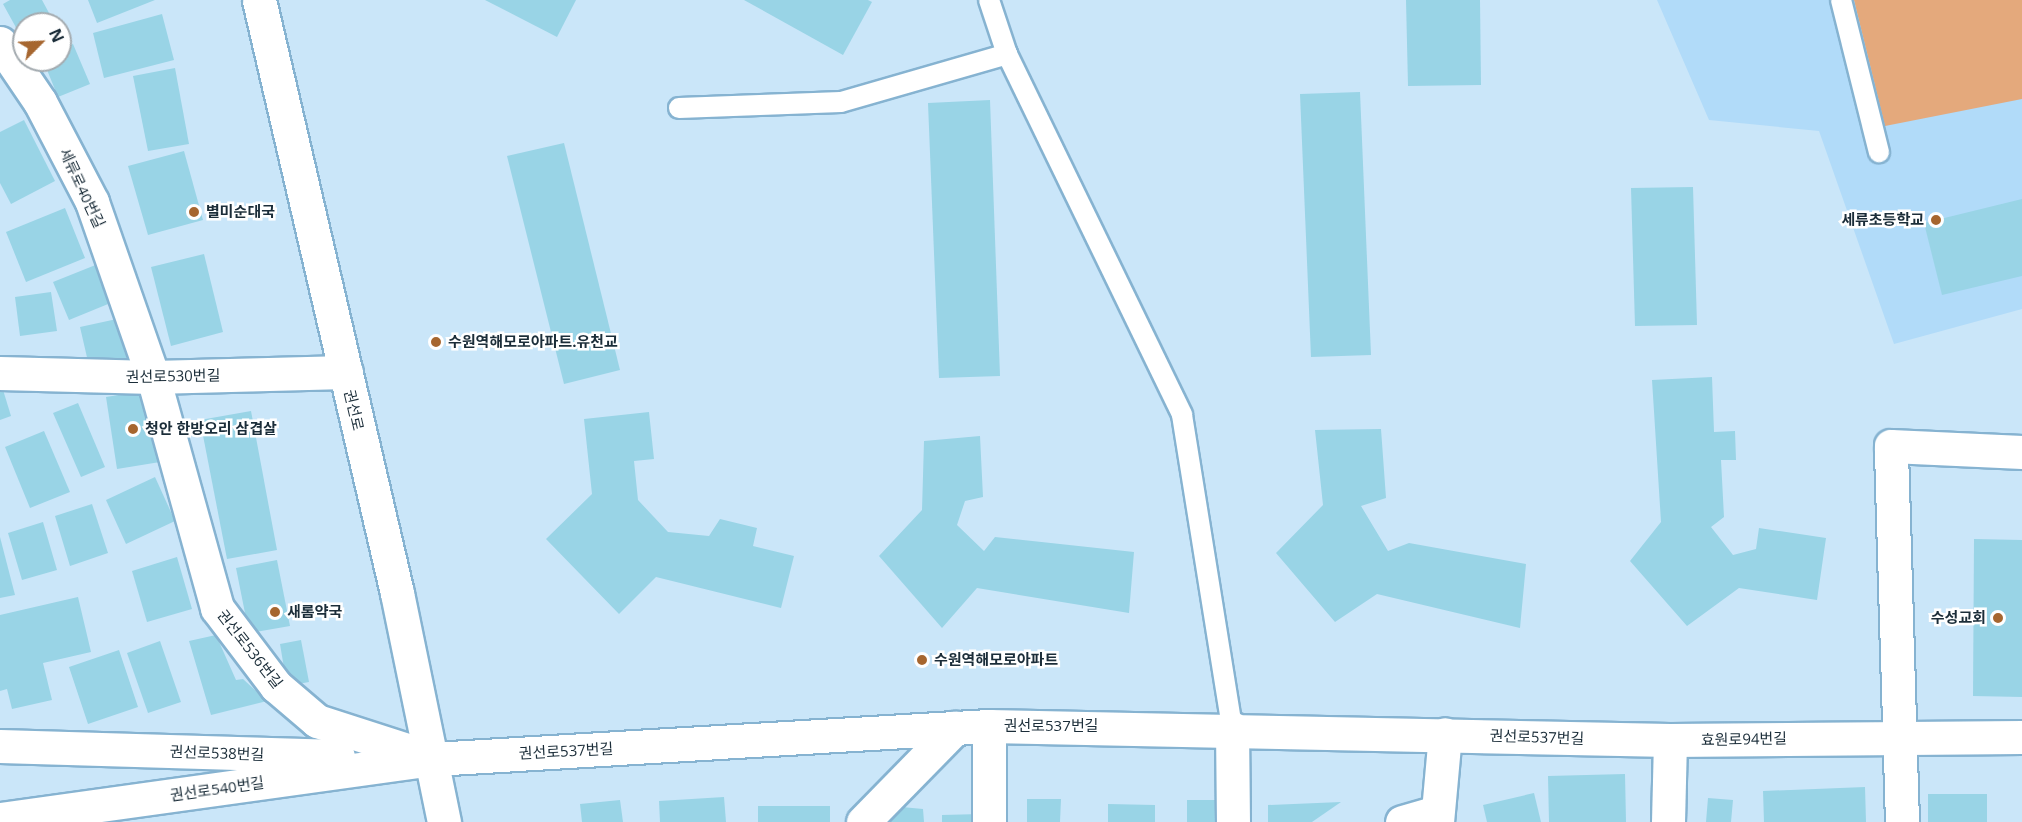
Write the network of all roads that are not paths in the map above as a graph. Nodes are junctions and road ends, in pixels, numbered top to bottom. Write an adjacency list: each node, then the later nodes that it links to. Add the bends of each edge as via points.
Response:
1 (259, 0): 8 (street, 권선로)
2 (988, 0): 5 (lane)
3 (1841, 0): 7 (lane)
4 (0, 43): 10 (street, 세류로40번길, via 40,102 92,202)
5 (1007, 54): 6 (lane, via 841,102); 14 (lane, via 1182,415)
6 (679, 108)
7 (1879, 152)
8 (346, 372): 10 (street, 권선로530번길); 20 (street, 권선로)
9 (0, 373): 10 (street, 권선로530번길)
10 (153, 377): 20 (street, 권선로536번길, via 217,608 276,686 317,720)
11 (2022, 452): 16 (street, via 1891,446)
12 (988, 726): 13 (street, 권선로537번길); 14 (street, 권선로537번길); 25 (street)
13 (955, 728): 20 (street, 권선로537번길); 24 (street)
14 (1232, 728): 15 (street, 권선로537번길); 26 (street)
15 (1445, 734): 18 (street, 권선로537번길); 21 (street)
16 (1900, 737): 17 (street, 효원로94번길); 18 (street, 효원로94번길); 29 (street)
17 (2022, 737)
18 (1670, 740): 28 (street)
19 (0, 746): 20 (street, 권선로538번길)
20 (433, 759): 22 (street, 권선로540번길); 23 (street, 권선로)
21 (1437, 817): 27 (street)
22 (0, 819)
23 (444, 822)
24 (863, 822)
25 (989, 822)
26 (1233, 822)
27 (1402, 822)
28 (1668, 822)
29 (1902, 822)

